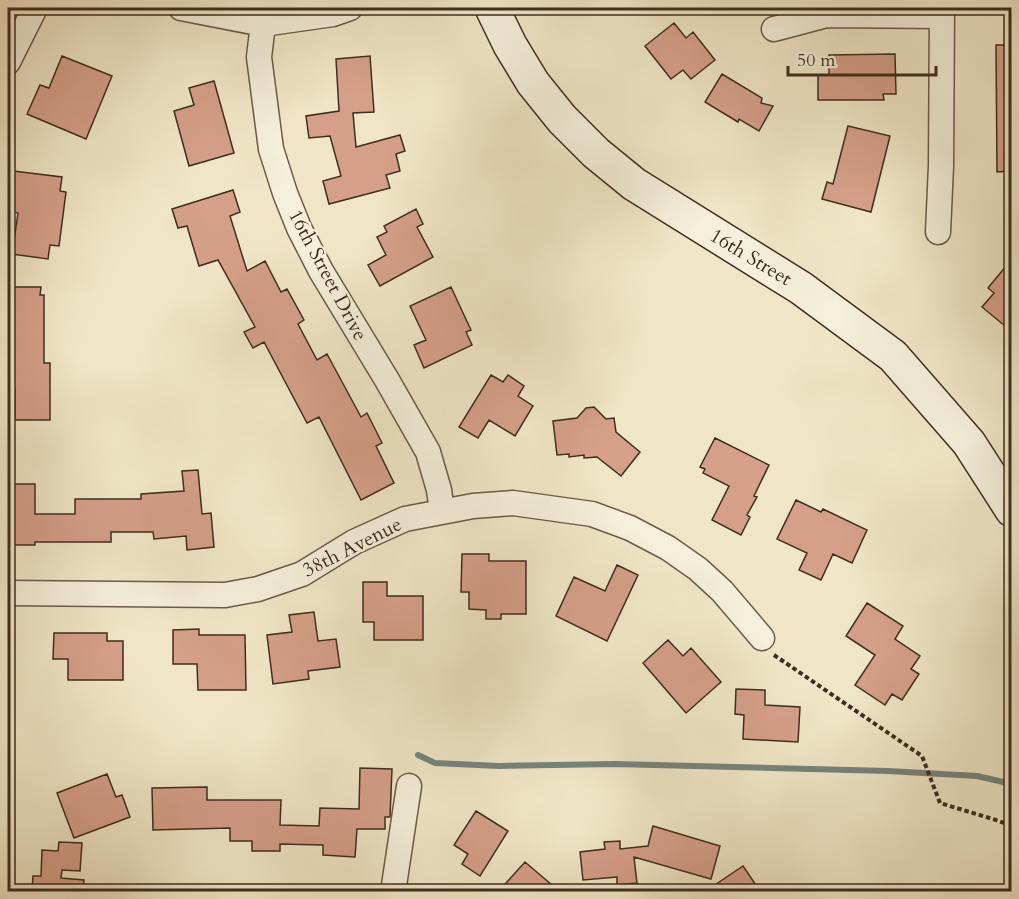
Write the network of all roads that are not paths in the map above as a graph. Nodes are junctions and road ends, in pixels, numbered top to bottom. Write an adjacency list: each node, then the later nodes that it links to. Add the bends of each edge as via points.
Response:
1 (35, 8): 8 (street)
2 (181, 8): 6 (street)
3 (350, 8): 6 (street)
4 (492, 8): 11 (main road, 16th Street, via 533,83 596,153 634,184 801,288 893,356 969,443)
5 (942, 12): 7 (street, via 827,15); 9 (street)
6 (263, 24): 10 (street, 16th Street Drive, via 259,57 271,149 285,193 321,271 428,452)
7 (774, 30)
8 (8, 62)
9 (938, 232)
10 (442, 510): 12 (street, 38th Avenue, via 405,519 354,542 302,574 258,589 225,595); 13 (street, 38th Avenue, via 513,503 592,514 630,528 698,569)
11 (1011, 510)
12 (8, 593)
13 (762, 638)
14 (409, 786): 15 (street)
15 (393, 891)

